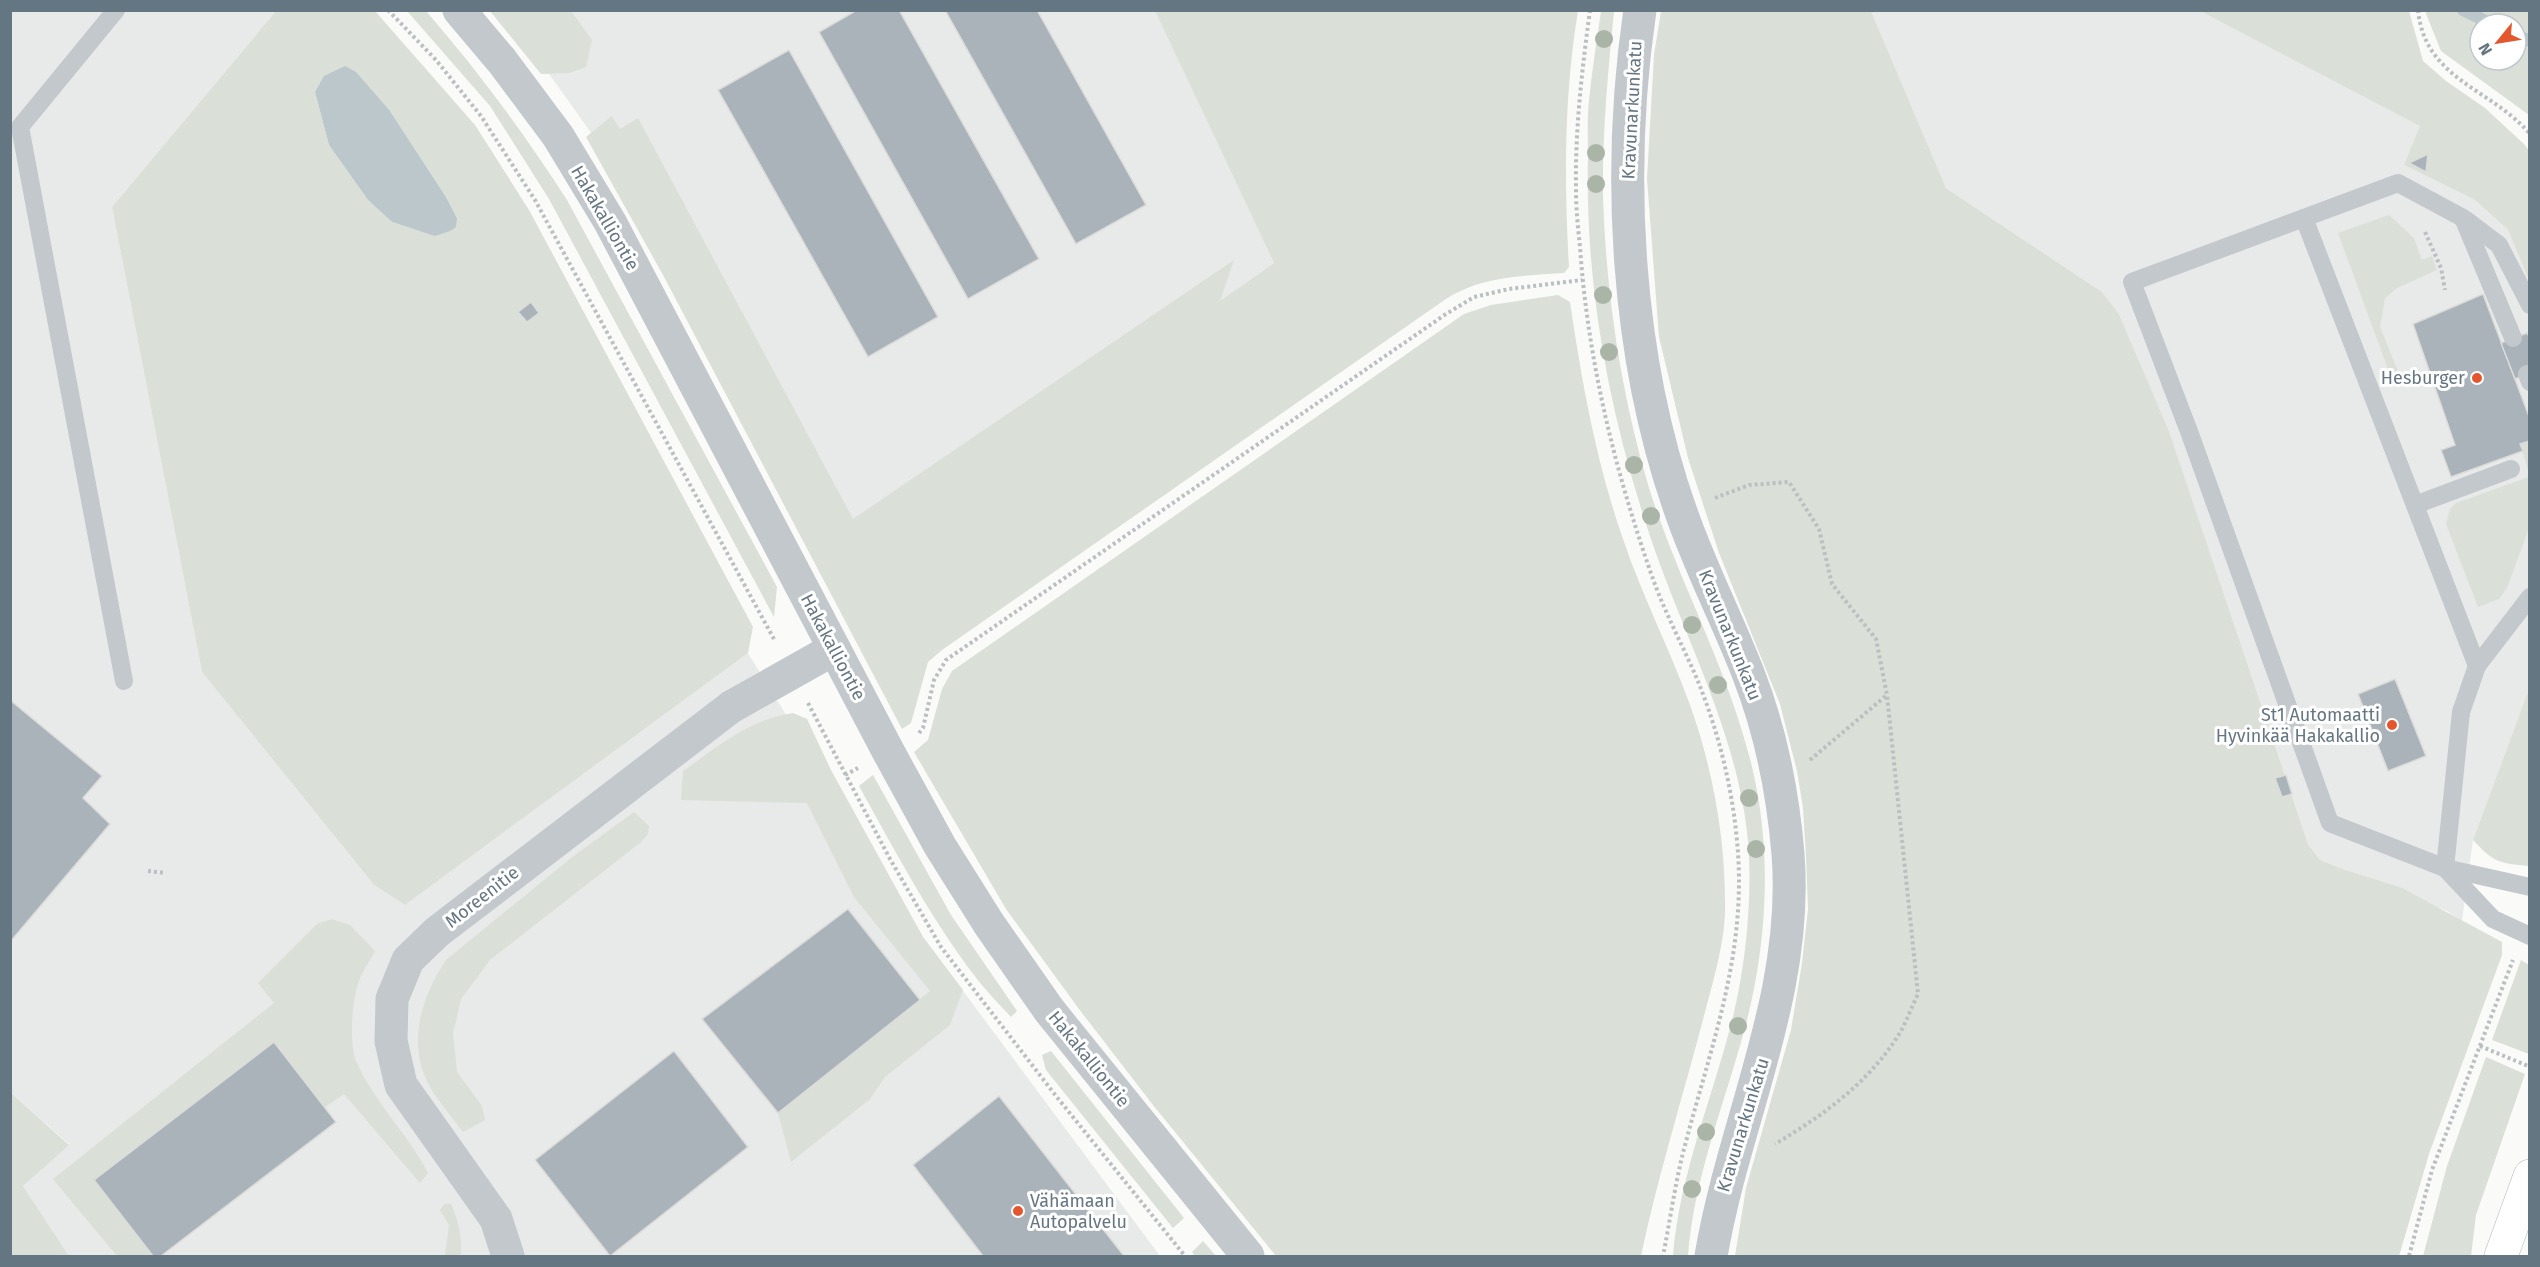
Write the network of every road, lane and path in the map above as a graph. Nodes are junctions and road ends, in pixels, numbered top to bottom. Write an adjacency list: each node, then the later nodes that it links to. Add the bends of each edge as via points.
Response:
1 (116, 10): 20 (lane, via 20,128)
2 (459, 10): 18 (street, Hakakalliontie, via 558,136 610,222)
3 (1590, 10): 10 (path, via 1578,101 1575,192)
4 (1640, 10): 16 (street, Kravunarkunkatu, via 1627,158 1630,246 1648,382 1661,447)
5 (2418, 10): 6 (path, via 2423,35 2447,71 2490,99)
6 (2529, 134)
7 (2398, 183): 8 (lane); 9 (lane); 11 (path, via 2436,254)
8 (2463, 218): 12 (lane, via 2499,245); 13 (lane)
9 (2304, 219): 15 (lane); 25 (lane, via 2132,282 2330,824)
10 (1582, 280): 22 (path, via 1474,297 1446,314 946,660 934,680 923,728 918,735); 36 (path, via 1596,382 1618,471 1654,582 1698,683 1723,758 1737,841 1738,913 1730,973 1720,1026 1683,1152)
11 (2445, 290)
12 (2529, 305)
13 (2513, 338)
14 (2511, 469): 15 (lane)
15 (2415, 505): 19 (lane)
16 (1681, 512): 21 (path, via 1749,485 1789,482 1819,529 1832,584 1876,639); 24 (street, Kravunarkunkatu, via 1748,673 1766,726)
17 (2529, 597): 19 (lane)
18 (834, 649): 22 (street, Hakakalliontie); 34 (street, Moreenitie, via 731,707 437,932 408,960 392,999 391,1041 401,1085 496,1219)
19 (2477, 666): 25 (lane, via 2461,712)
20 (124, 681)
21 (1887, 695): 24 (path); 32 (path, via 1918,994 1901,1031 1872,1070 1843,1099 1804,1127)
22 (888, 751): 23 (path); 35 (street, Hakakalliontie, via 940,846 1049,1010)
23 (845, 775)
24 (1778, 788): 32 (street, Kravunarkunkatu, via 1788,855 1783,974)
25 (2445, 868): 28 (lane); 29 (lane, via 2493,919)
26 (148, 871): 27 (path)
27 (166, 873)
28 (2529, 887)
29 (2526, 935): 30 (path)
30 (2480, 1046): 31 (path); 38 (path, via 2432,1170)
31 (2528, 1066)
32 (1730, 1169): 37 (street, Kravunarkunkatu)
33 (2529, 1176): 39 (main road)
34 (508, 1257)
35 (1248, 1257)
36 (1663, 1257)
37 (1711, 1257)
38 (2409, 1257)
39 (2501, 1257)

